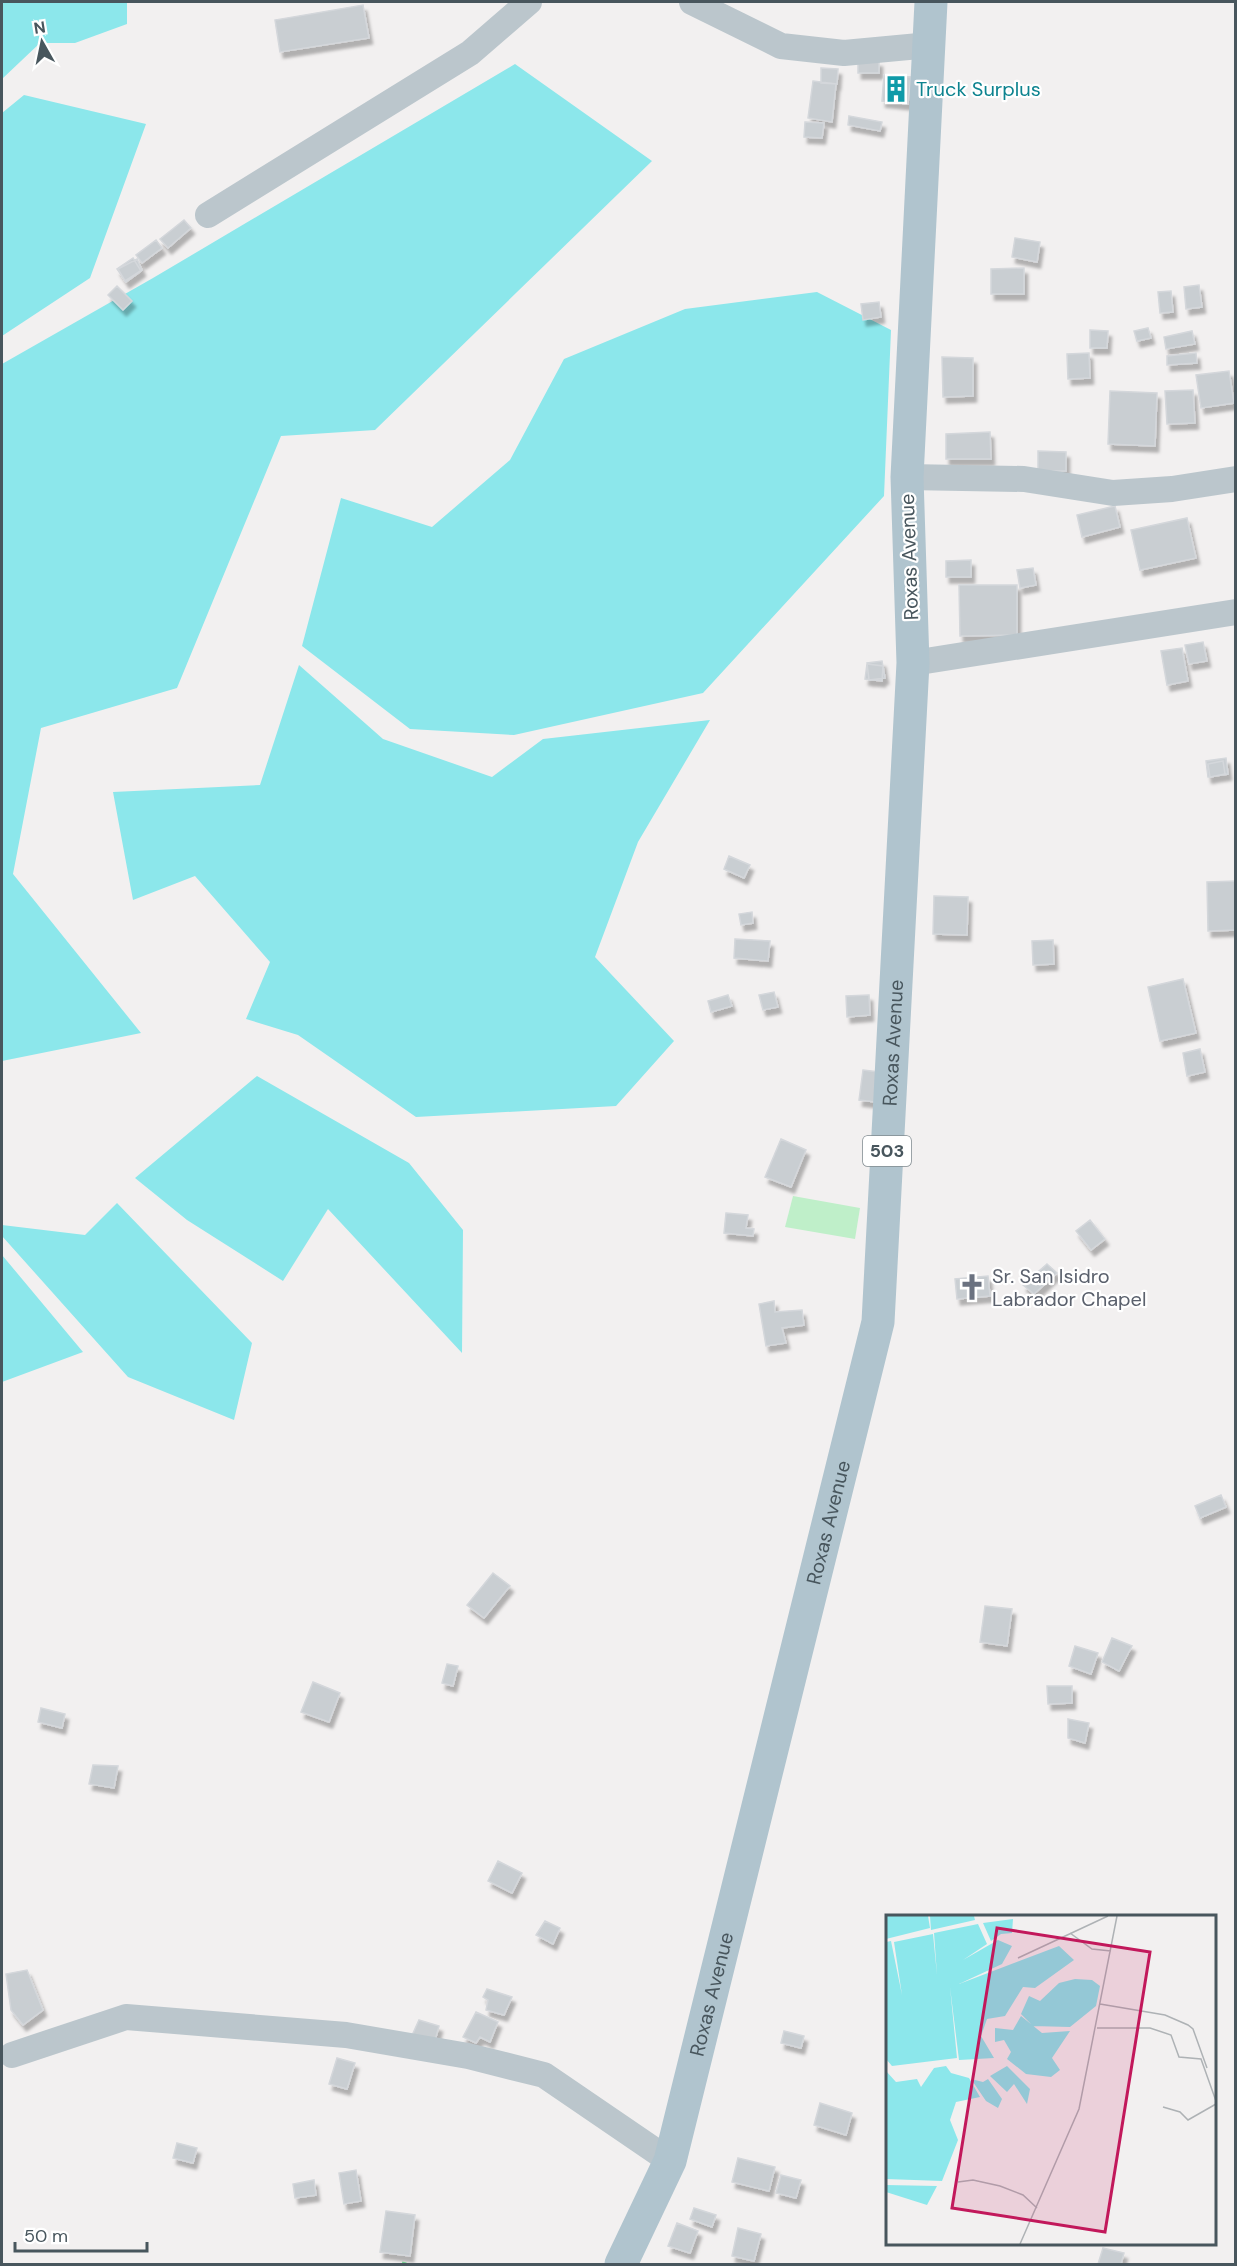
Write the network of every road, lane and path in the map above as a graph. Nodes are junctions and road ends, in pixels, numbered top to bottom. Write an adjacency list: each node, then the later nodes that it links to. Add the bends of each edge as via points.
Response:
1 (529, 2): 5 (street, via 470,53)
2 (692, 2): 4 (street, via 781,46 844,53)
3 (931, 2): 4 (main road, Roxas Avenue / 503)
4 (930, 45): 6 (main road, Roxas Avenue / 503)
5 (208, 215)
6 (907, 477): 7 (street, via 1024,479 1113,493); 9 (main road, Roxas Avenue / 503)
7 (1236, 479)
8 (1236, 612): 9 (street)
9 (913, 663): 11 (main road, Roxas Avenue / 503, via 878,1322)
10 (12, 2055): 11 (street, via 126,2017 346,2035 468,2056 544,2075)
11 (670, 2161): 12 (main road, Roxas Avenue / 503)
12 (621, 2265)

